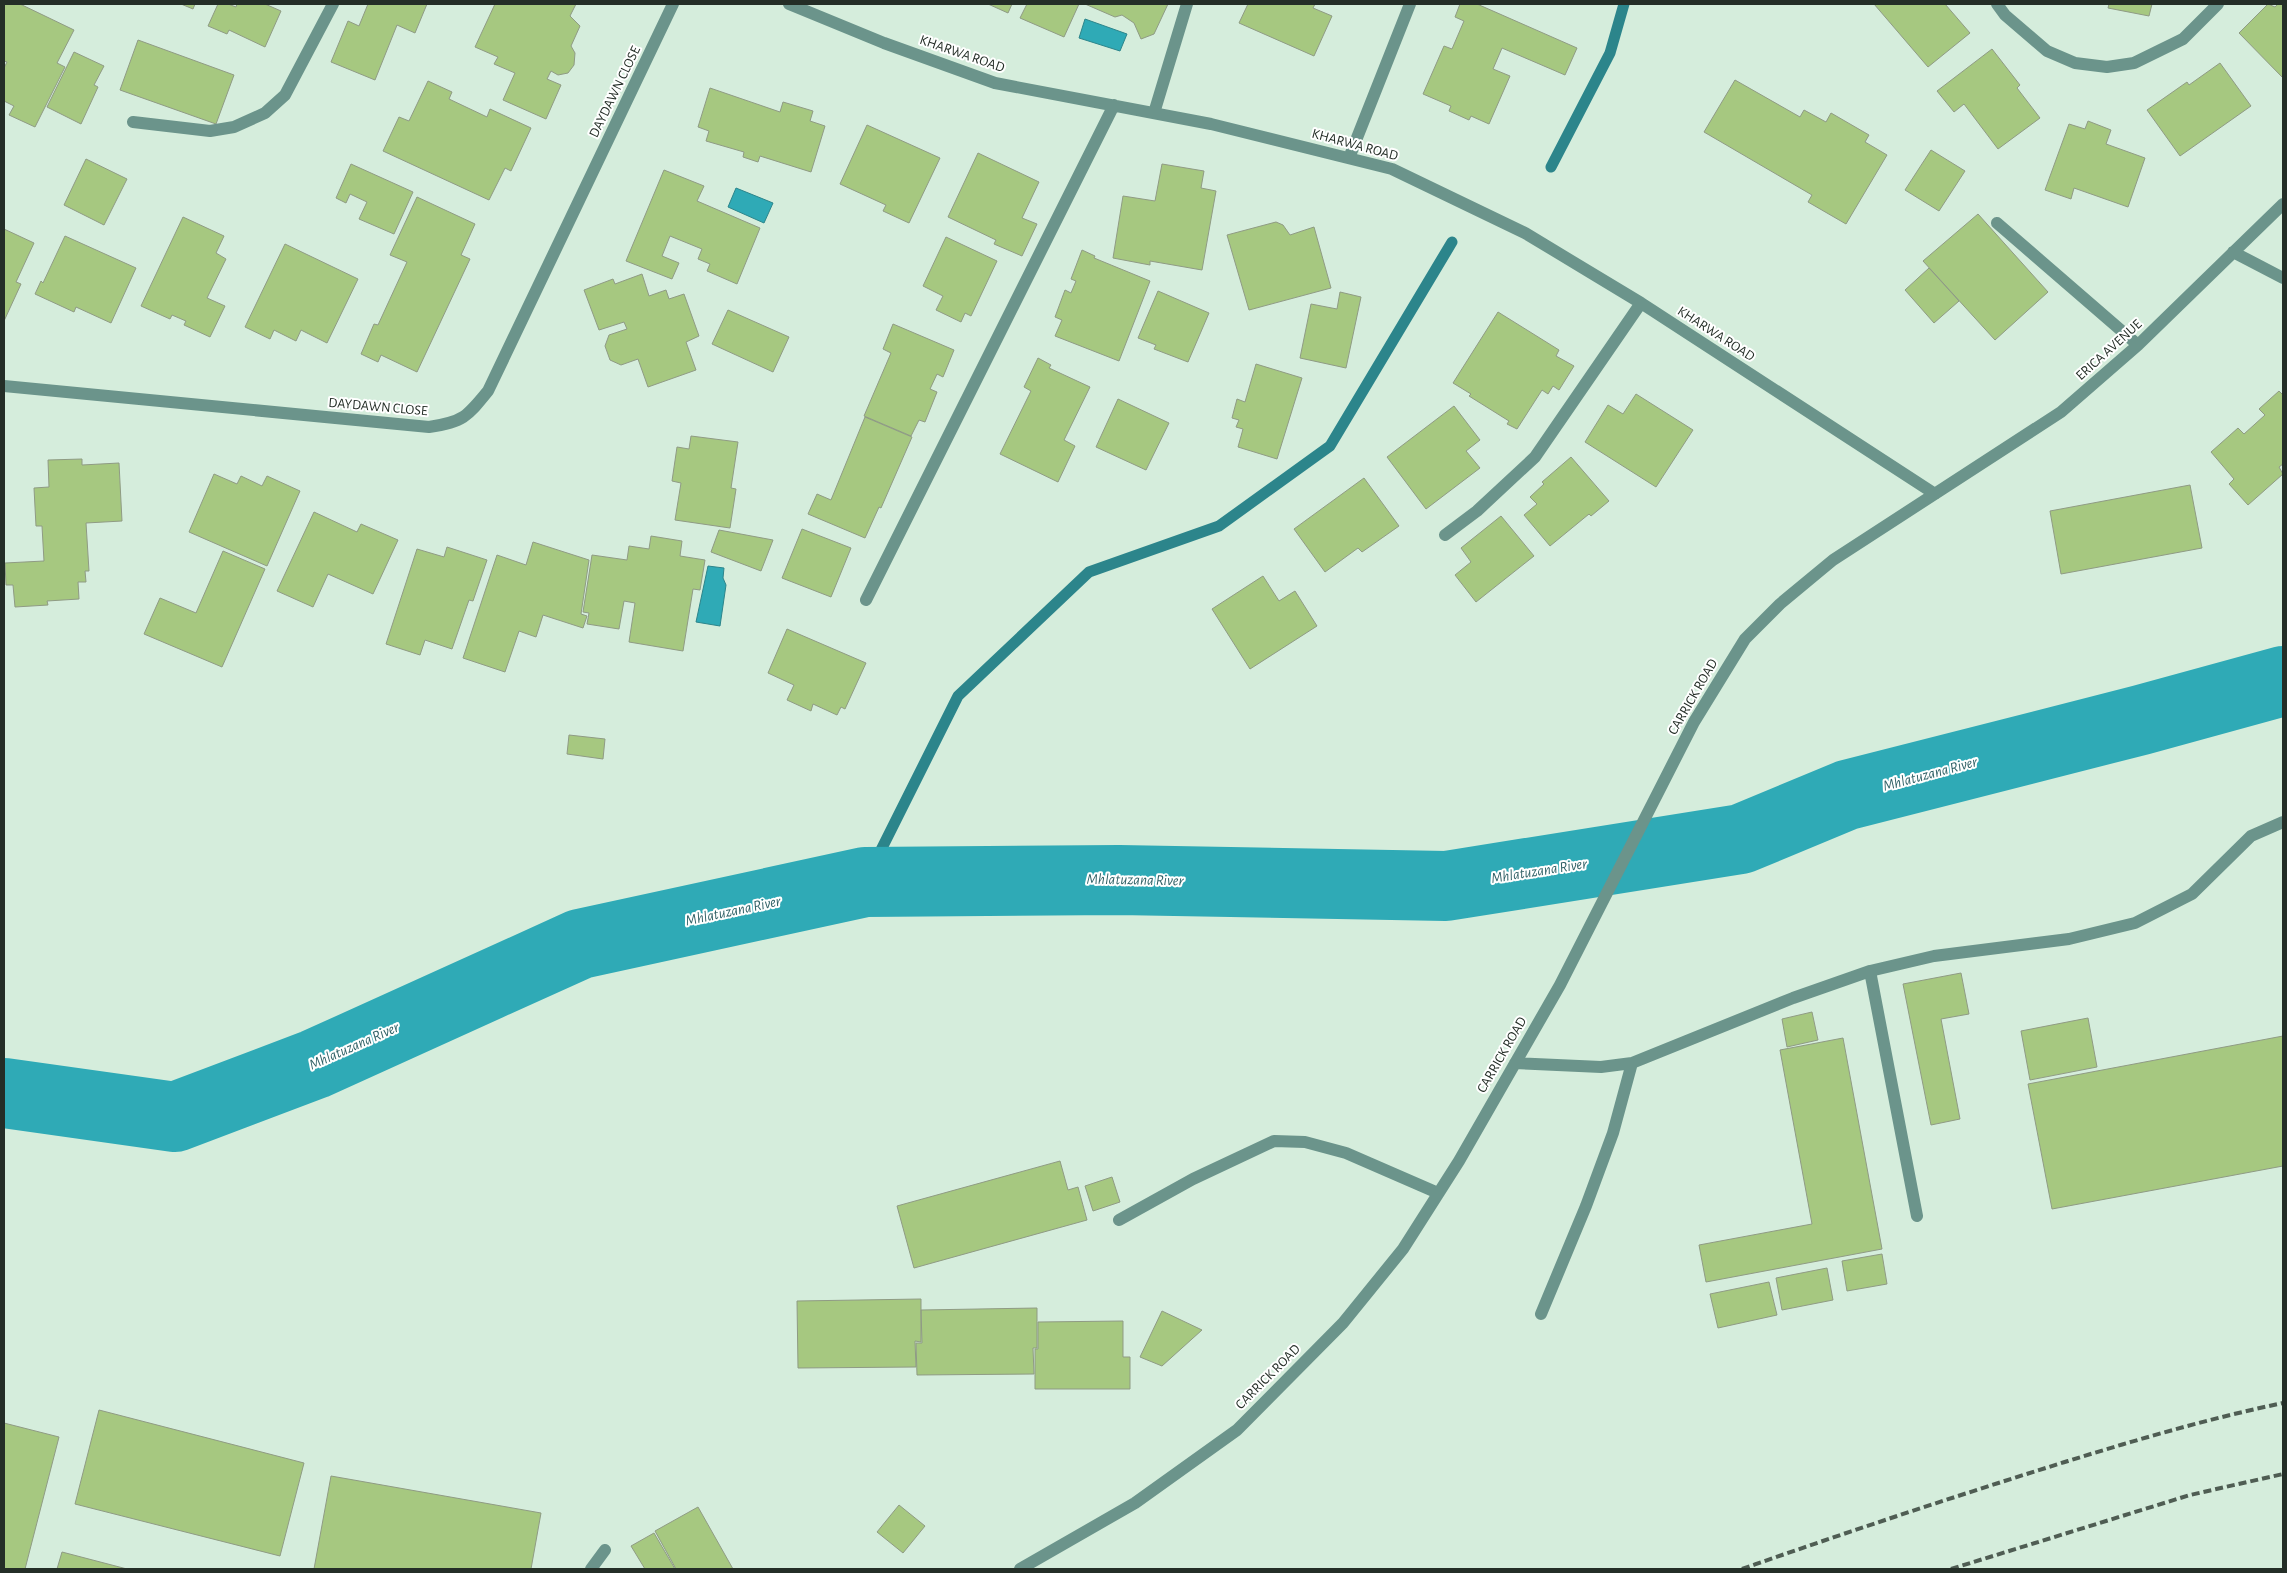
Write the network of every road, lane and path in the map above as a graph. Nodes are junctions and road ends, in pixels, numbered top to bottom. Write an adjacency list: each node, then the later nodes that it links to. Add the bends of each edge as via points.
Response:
1 (333, 4): 10 (street, via 285,95 265,112 234,127 210,131)
2 (673, 4): 18 (street, DAYDAWN CLOSE, via 488,391 469,414 452,424 429,427)
3 (789, 4): 8 (street, KHARWA ROAD, via 995,83)
4 (1186, 4): 9 (street)
5 (1410, 4): 11 (street)
6 (1997, 4): 7 (street, via 2046,51 2075,63 2107,67 2134,63 2183,39)
7 (2218, 4)
8 (1114, 105): 9 (street, KHARWA ROAD); 21 (street)
9 (1154, 113): 11 (street, KHARWA ROAD)
10 (133, 122)
11 (1349, 158): 16 (street, KHARWA ROAD, via 1392,169 1491,216)
12 (2283, 204): 14 (street, ERICA AVENUE)
13 (1997, 223): 17 (street)
14 (2233, 252): 15 (street); 17 (street, ERICA AVENUE)
15 (2283, 278)
16 (1641, 303): 19 (street, KHARWA ROAD); 20 (street, via 1535,457 1477,511)
17 (2138, 345): 19 (street, ERICA AVENUE, via 2061,412)
18 (4, 386)
19 (1935, 494): 24 (street, CARRICK ROAD, via 1833,560 1780,604 1745,639 1694,722 1560,985)
20 (1445, 535)
21 (866, 600)
22 (2283, 822): 23 (street, via 2250,836 2192,894 2135,923 2069,939 1934,956)
23 (1870, 972): 25 (street, via 1793,998); 27 (street)
24 (1515, 1063): 25 (street, via 1601,1067); 26 (street, CARRICK ROAD)
25 (1632, 1063): 29 (street, via 1613,1133)
26 (1438, 1194): 28 (street, via 1346,1153 1305,1142 1274,1141 1193,1179); 32 (street, CARRICK ROAD, via 1403,1249 1343,1323 1237,1430 1135,1504)
27 (1917, 1216)
28 (1119, 1220)
29 (1541, 1314)
30 (605, 1550): 31 (street)
31 (591, 1569)
32 (1020, 1569)

